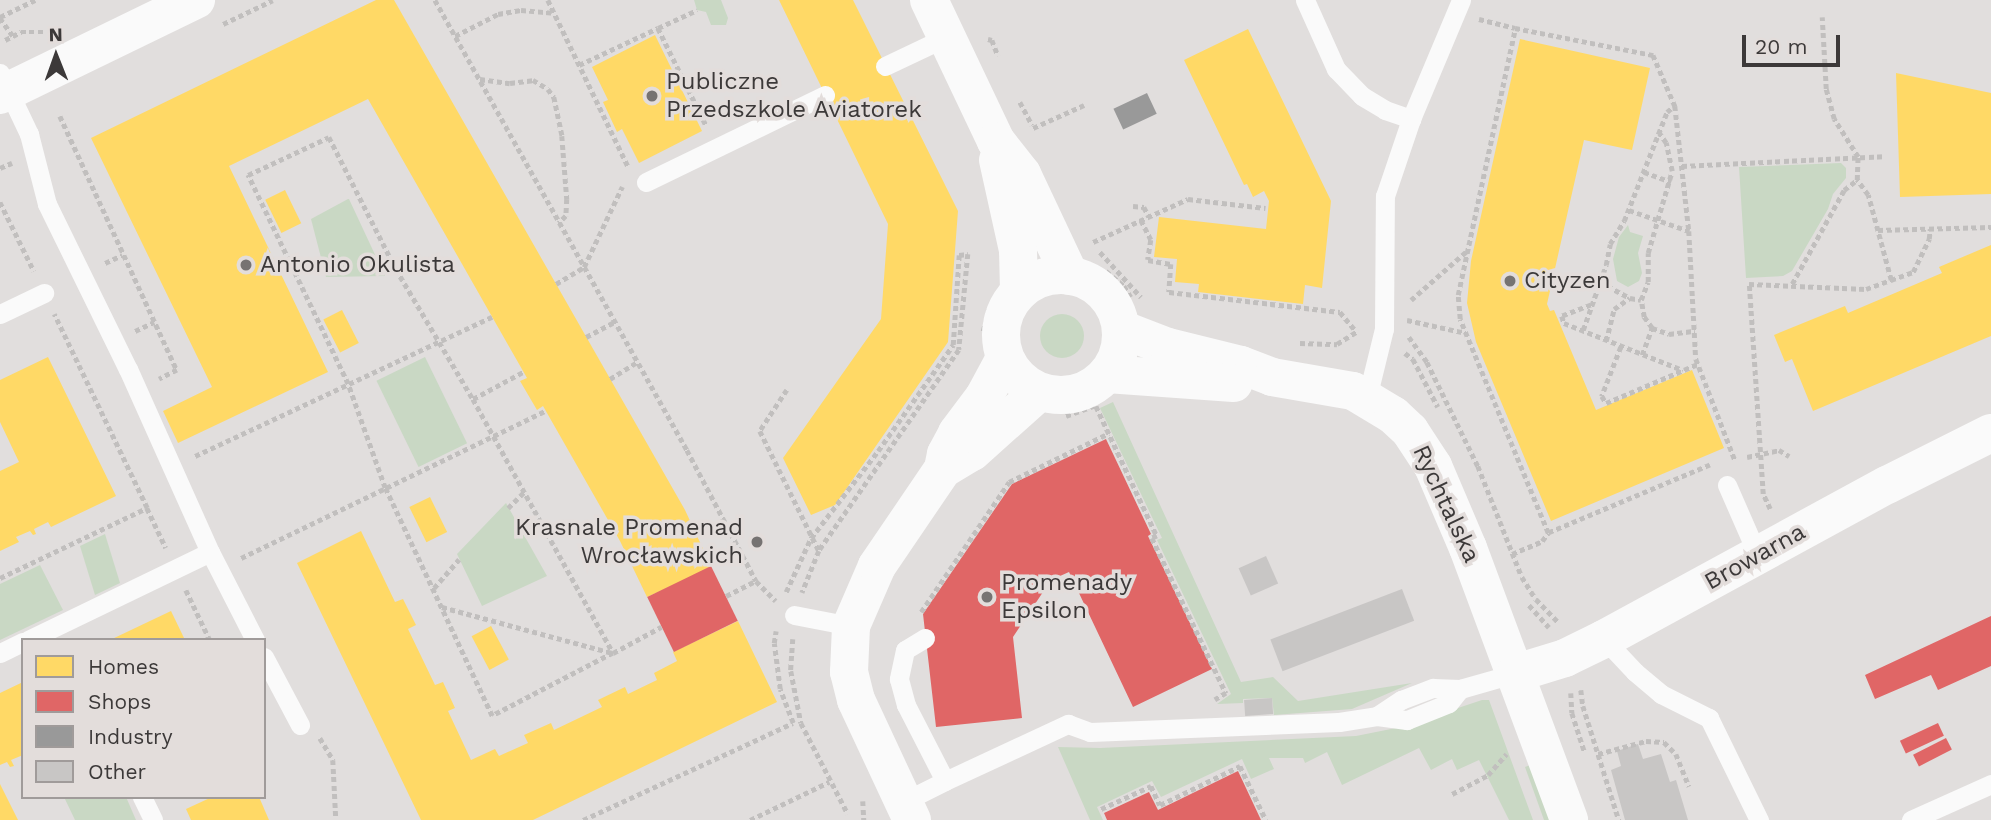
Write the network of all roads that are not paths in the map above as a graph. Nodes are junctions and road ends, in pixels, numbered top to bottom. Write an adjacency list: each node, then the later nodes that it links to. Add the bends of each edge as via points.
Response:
1 (196, 0): 7 (street)
2 (929, 0): 5 (street)
3 (1305, 0): 9 (lane, via 1336,69 1362,96)
4 (1466, 8): 9 (lane)
5 (965, 37): 6 (lane); 10 (street)
6 (885, 66)
7 (3, 86): 26 (lane, via 29,134 47,204)
8 (825, 95): 11 (lane)
9 (1411, 119): 20 (lane, via 1385,196 1386,307)
10 (996, 141): 12 (street); 13 (street, via 1018,250)
11 (646, 182)
12 (1086, 272): 13 (street, via 1042,278); 16 (street, via 1085,280 1104,294 1117,314)
13 (1019, 292): 17 (street, via 1002,323 1000,341)
14 (44, 293): 15 (lane)
15 (0, 314)
16 (1129, 316): 18 (street, via 1168,347); 19 (street)
17 (1005, 358): 21 (street, via 1018,379); 23 (street, via 985,397 957,433)
18 (1272, 377): 19 (street); 20 (street, Rychtalska, via 1337,386)
19 (1103, 393): 21 (street, via 1087,389)
20 (1367, 398): 36 (street, Rychtalska, via 1410,431 1433,466)
21 (1049, 405): 23 (street)
22 (1991, 433): 25 (street, Browarna)
23 (943, 469): 28 (street, via 877,566)
24 (1727, 485): 25 (lane)
25 (1758, 556): 33 (street, Browarna)
26 (214, 561): 29 (lane); 30 (lane)
27 (787, 610): 28 (lane)
28 (851, 626): 41 (street, via 849,673 856,700)
29 (33, 638)
30 (254, 638)
31 (925, 638): 38 (lane, via 905,650 899,679 906,705)
32 (21, 643): 34 (lane)
33 (1583, 649): 36 (street, Browarna); 44 (lane, via 1635,672 1661,694 1709,718)
34 (0, 653)
35 (266, 661): 37 (lane)
36 (1516, 673): 38 (lane, via 1460,690 1433,688 1401,700 1377,716 1339,722 1090,732 1068,724); 43 (street, Rychtalska)
37 (300, 725)
38 (945, 781): 41 (lane)
39 (1991, 785): 45 (lane)
40 (143, 799): 42 (lane)
41 (907, 811)
42 (153, 820)
43 (1569, 820)
44 (1759, 820)
45 (1911, 820)

